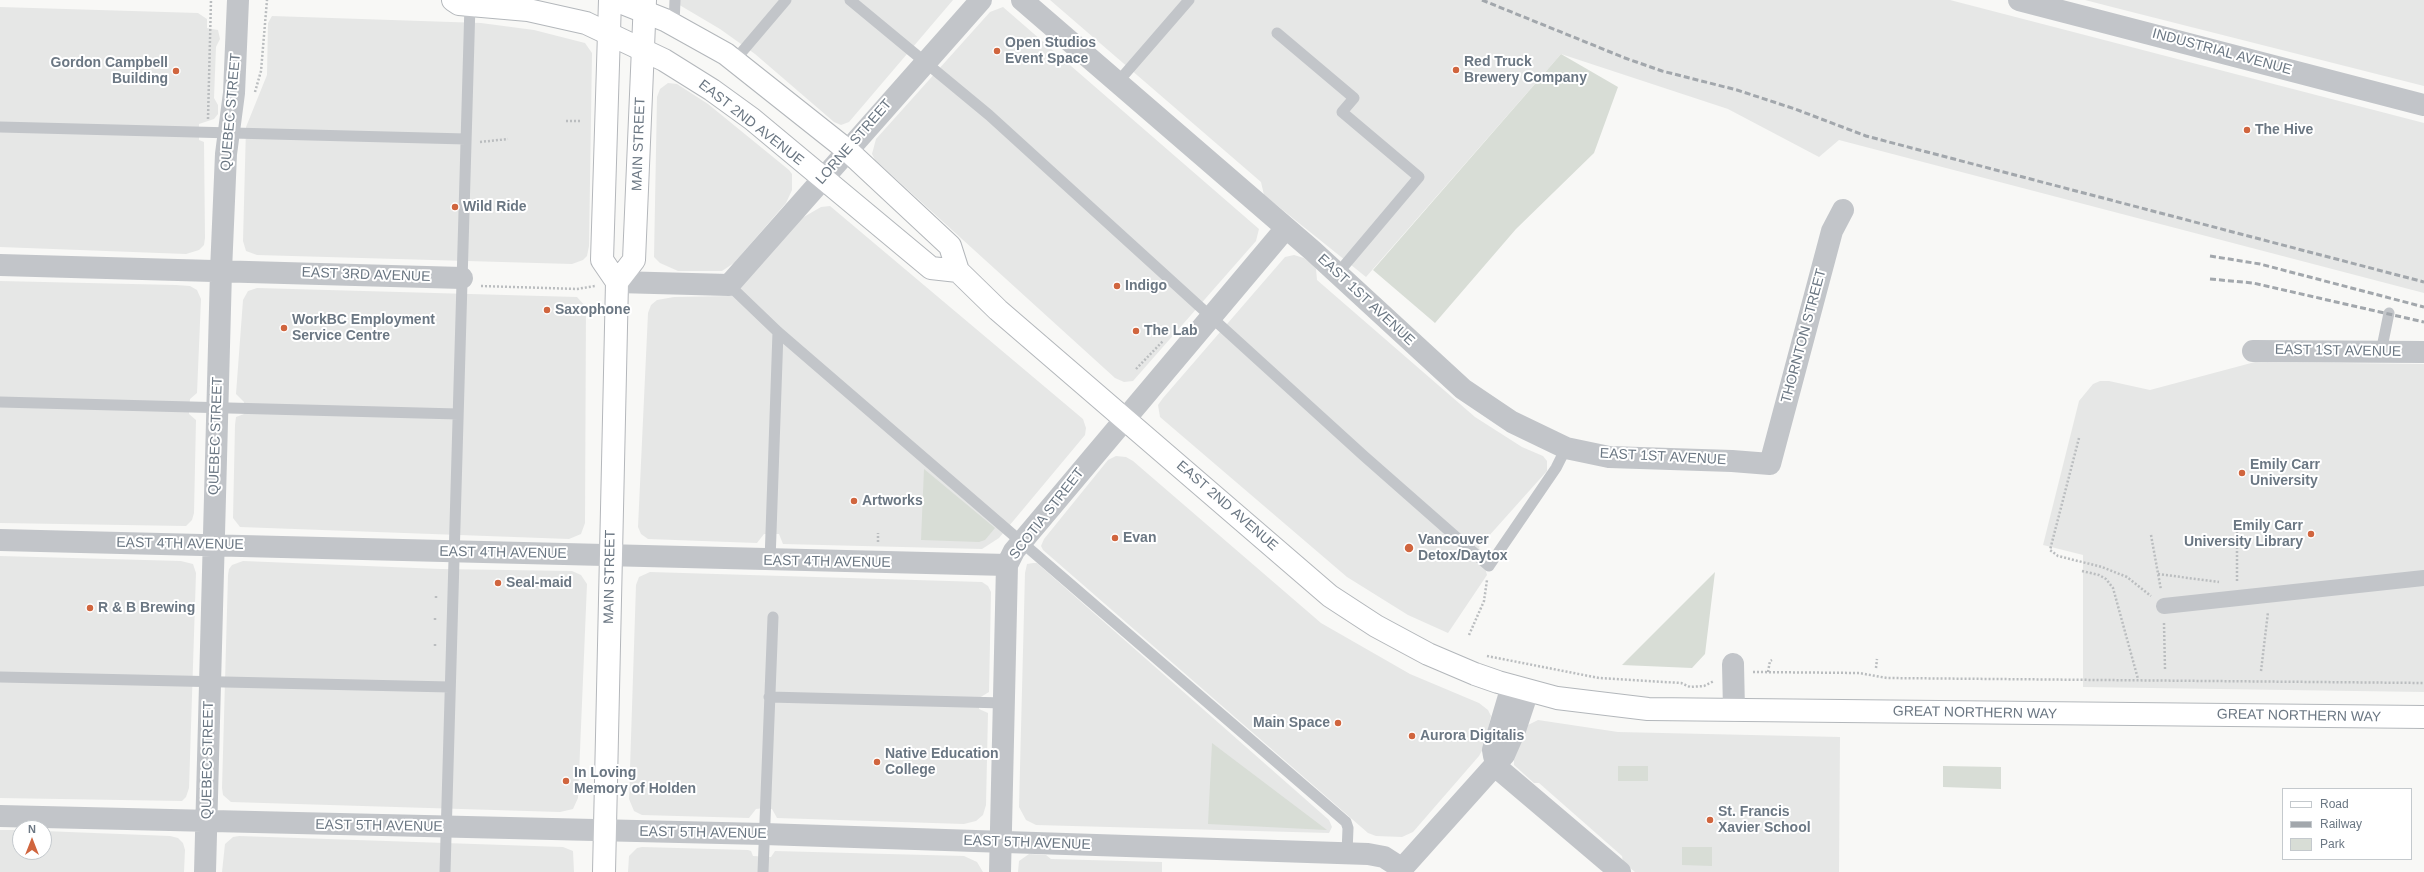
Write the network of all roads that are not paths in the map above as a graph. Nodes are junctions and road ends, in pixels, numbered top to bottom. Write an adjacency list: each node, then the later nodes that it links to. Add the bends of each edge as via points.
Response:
1 (238, 0): 22 (street, QUEBEC STREET, via 234,93)
2 (610, 0): 14 (main road)
3 (615, 0): 12 (main road, EAST 2ND AVENUE)
4 (682, 0): 13 (lane)
5 (786, 0): 17 (lane)
6 (850, 0): 18 (lane)
7 (981, 0): 18 (street, LORNE STREET)
8 (1022, 0): 19 (street, EAST 1ST AVENUE)
9 (1189, 0): 19 (lane)
10 (2019, 0): 20 (street, INDUSTRIAL AVENUE)
11 (461, 2): 14 (main road, EAST 2ND AVENUE, via 554,15 586,22); 23 (lane)
12 (645, 6): 13 (main road, EAST 2ND AVENUE); 16 (main road, MAIN STREET)
13 (674, 12): 17 (main road, EAST 2ND AVENUE)
14 (608, 33): 16 (main road, EAST 2ND AVENUE); 33 (main road, via 602,260)
15 (1277, 33): 31 (lane, via 1354,98 1342,112 1419,177)
16 (642, 49): 25 (main road, EAST 2ND AVENUE, via 718,94 752,119); 33 (main road, MAIN STREET, via 634,260)
17 (735, 60): 24 (main road, EAST 2ND AVENUE)
18 (924, 62): 24 (street, LORNE STREET); 36 (lane, via 989,115)
19 (1117, 83): 27 (street, EAST 1ST AVENUE)
20 (2424, 105)
21 (0, 127): 22 (lane)
22 (228, 132): 23 (lane); 29 (street, QUEBEC STREET)
23 (466, 141): 32 (lane)
24 (847, 150): 25 (street, LORNE STREET); 30 (main road, EAST 2ND AVENUE, via 950,246)
25 (822, 179): 30 (main road, EAST 2ND AVENUE, via 931,268); 34 (street, LORNE STREET)
26 (1843, 210): 46 (street, THORNTON STREET, via 1832,231)
27 (1286, 228): 31 (street, EAST 1ST AVENUE); 36 (street, SCOTIA STREET)
28 (0, 265): 29 (street, EAST 3RD AVENUE)
29 (221, 271): 32 (street, EAST 3RD AVENUE); 42 (street, QUEBEC STREET)
30 (958, 271): 44 (main road, EAST 2ND AVENUE, via 998,310)
31 (1338, 273): 45 (street, EAST 1ST AVENUE, via 1463,389 1512,422)
32 (462, 278): 43 (lane)
33 (618, 282): 34 (street); 51 (main road, MAIN STREET)
34 (729, 285): 37 (lane)
35 (2389, 313): 39 (lane)
36 (1211, 317): 44 (street, SCOTIA STREET); 45 (lane, via 1488,566 1556,468)
37 (778, 332): 48 (lane); 52 (lane)
38 (2253, 351): 39 (street, EAST 1ST AVENUE)
39 (2381, 352): 40 (street, EAST 1ST AVENUE)
40 (2424, 352)
41 (0, 402): 42 (lane)
42 (216, 408): 43 (lane); 49 (street, QUEBEC STREET)
43 (458, 414): 50 (lane)
44 (1126, 418): 48 (street, SCOTIA STREET); 61 (main road, EAST 2ND AVENUE, via 1330,596 1376,626 1428,654)
45 (1566, 448): 46 (street, EAST 1ST AVENUE, via 1609,457)
46 (1770, 464)
47 (0, 540): 49 (street, EAST 4TH AVENUE)
48 (1022, 542): 53 (street, SCOTIA STREET, via 1014,551); 73 (lane, via 1346,822)
49 (213, 544): 50 (street, EAST 4TH AVENUE); 59 (street, QUEBEC STREET)
50 (452, 552): 51 (street, EAST 4TH AVENUE); 60 (lane)
51 (611, 555): 52 (street, EAST 4TH AVENUE); 70 (main road, MAIN STREET)
52 (770, 561): 53 (street, EAST 4TH AVENUE)
53 (1007, 566): 63 (street, SCOTIA STREET)
54 (2424, 578): 55 (street)
55 (2164, 606)
56 (773, 617): 62 (lane)
57 (1741, 668): 64 (street)
58 (0, 677): 59 (lane)
59 (209, 682): 60 (lane); 68 (street, QUEBEC STREET)
60 (450, 687): 69 (lane)
61 (1520, 688): 64 (main road, GREAT NORTHERN WAY, via 1579,702 1625,707); 66 (street, via 1493,750)
62 (769, 697): 63 (lane); 71 (lane)
63 (1004, 703): 72 (street, SCOTIA STREET)
64 (1734, 710): 65 (main road, GREAT NORTHERN WAY)
65 (2424, 717)
66 (1494, 765): 74 (street); 80 (street)
67 (0, 816): 68 (street, EAST 5TH AVENUE)
68 (206, 822): 69 (street, EAST 5TH AVENUE); 75 (street, QUEBEC STREET)
69 (446, 828): 70 (street, EAST 5TH AVENUE); 76 (lane)
70 (604, 831): 71 (street, EAST 5TH AVENUE); 77 (main road, MAIN STREET)
71 (764, 834): 72 (street, EAST 5TH AVENUE); 78 (lane)
72 (1001, 842): 73 (street, EAST 5TH AVENUE); 79 (street, SCOTIA STREET)
73 (1347, 854): 74 (street, EAST 5TH AVENUE, via 1384,856)
74 (1400, 870)
75 (205, 872)
76 (445, 872)
77 (604, 872)
78 (763, 872)
79 (1000, 872)
80 (1620, 872)

